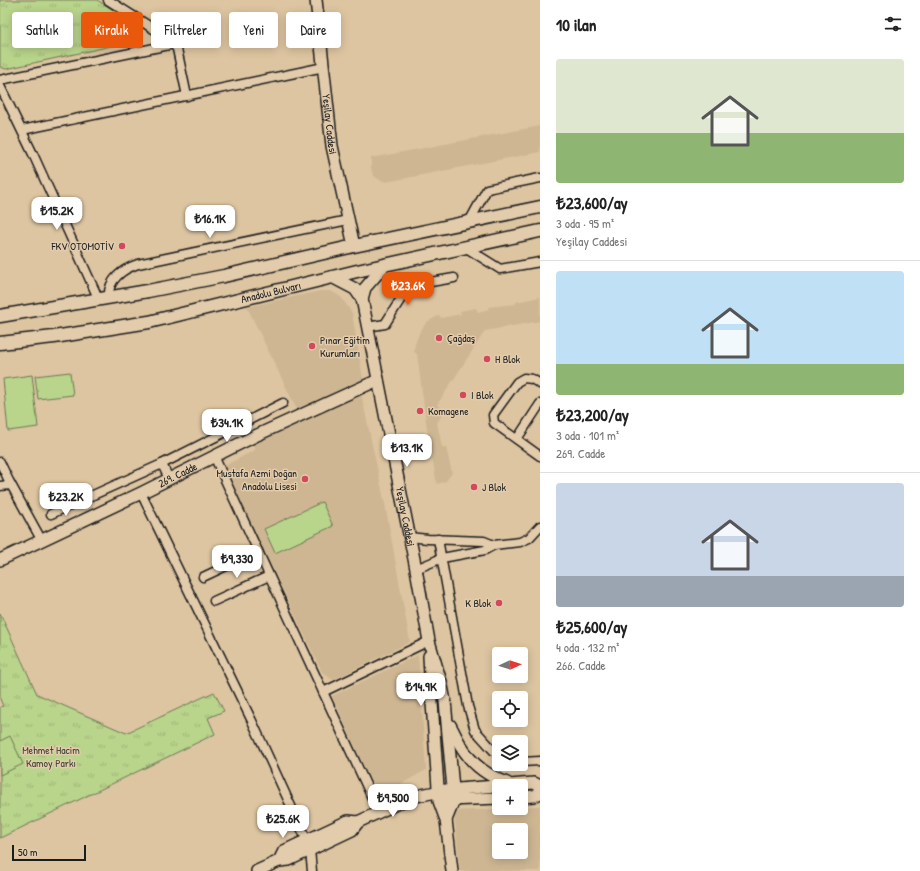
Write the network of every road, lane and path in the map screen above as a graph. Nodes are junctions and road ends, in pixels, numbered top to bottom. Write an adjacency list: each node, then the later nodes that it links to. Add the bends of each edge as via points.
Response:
1 (108, 0): 3 (street)
2 (316, 0): 6 (main road, Yeşilay Caddesi)
3 (151, 27)
4 (155, 48): 7 (street)
5 (176, 48): 9 (street)
6 (324, 67): 9 (street); 13 (main road, Yeşilay Caddesi, via 332,146)
7 (0, 80)
8 (0, 86): 10 (street)
9 (187, 96): 10 (street)
10 (22, 130): 22 (street)
11 (540, 178): 14 (street, via 487,189)
12 (540, 207): 14 (main road)
13 (348, 220): 16 (main road, Yeşilay Caddesi); 22 (street, via 138,264 126,269 114,280)
14 (469, 222): 16 (main road)
15 (540, 231): 17 (main road, Anadolu Bulvarı)
16 (354, 246): 22 (main road, via 252,270)
17 (465, 247): 18 (street, via 500,269); 19 (main road, Anadolu Bulvarı)
18 (540, 262)
19 (386, 264): 20 (main road, Anadolu Bulvarı); 23 (main road, via 365,288)
20 (332, 277): 23 (main road, via 355,289); 26 (main road, Anadolu Bulvarı, via 149,322)
21 (454, 278): 25 (street, via 413,285 407,289 385,324)
22 (104, 299): 24 (main road)
23 (362, 299): 25 (main road, Yeşilay Caddesi)
24 (0, 316)
25 (367, 327): 27 (main road, Yeşilay Caddesi)
26 (0, 343)
27 (378, 380): 32 (main road, 269. Cadde); 42 (main road, Yeşilay Caddesi)
28 (540, 384): 31 (street, via 532,378 524,378 517,382 493,415 494,423)
29 (283, 403): 35 (street)
30 (540, 404): 31 (street)
31 (517, 439): 33 (street)
32 (214, 456): 36 (main road, 269. Cadde); 46 (street)
33 (540, 456)
34 (0, 462): 37 (street)
35 (162, 464): 36 (street); 40 (street)
36 (169, 479): 39 (main road, 269. Cadde)
37 (11, 485): 38 (street); 44 (street)
38 (0, 486)
39 (141, 493): 44 (main road, 269. Cadde); 68 (street, via 252,721)
40 (51, 514)
41 (540, 526): 45 (street, via 529,538 520,542)
42 (409, 537): 43 (street); 49 (main road, Yeşilay Caddesi)
43 (438, 539): 45 (street, via 484,541); 47 (street)
44 (42, 541): 48 (main road, 269. Cadde)
45 (494, 545): 47 (street, via 485,550)
46 (258, 551): 50 (street); 51 (street)
47 (442, 558): 49 (street); 56 (street, via 468,706 475,730)
48 (0, 560)
49 (416, 569): 53 (main road, Yeşilay Caddesi)
50 (269, 576): 52 (street); 54 (street)
51 (203, 577)
52 (214, 601)
53 (429, 641): 54 (street); 55 (main road, Yeşilay Caddesi, via 441,682); 64 (main road, Yeşilay Caddesi, via 430,675)
54 (323, 692): 67 (street)
55 (447, 719): 59 (main road, via 465,753); 64 (main road, Yeşilay Caddesi)
56 (492, 749)
57 (540, 761): 58 (street)
58 (528, 762)
59 (498, 779)
60 (528, 783): 61 (main road)
61 (540, 786)
62 (492, 787): 64 (main road)
63 (540, 793): 65 (main road)
64 (446, 795): 66 (main road); 67 (main road, via 409,798); 71 (main road, Yeşilay Caddesi)
65 (528, 796)
66 (492, 798)
67 (379, 812): 68 (main road, via 358,822 348,821)
68 (308, 845): 69 (main road, via 289,860 279,861); 70 (street)
69 (257, 871)
70 (312, 871)
71 (452, 871)

